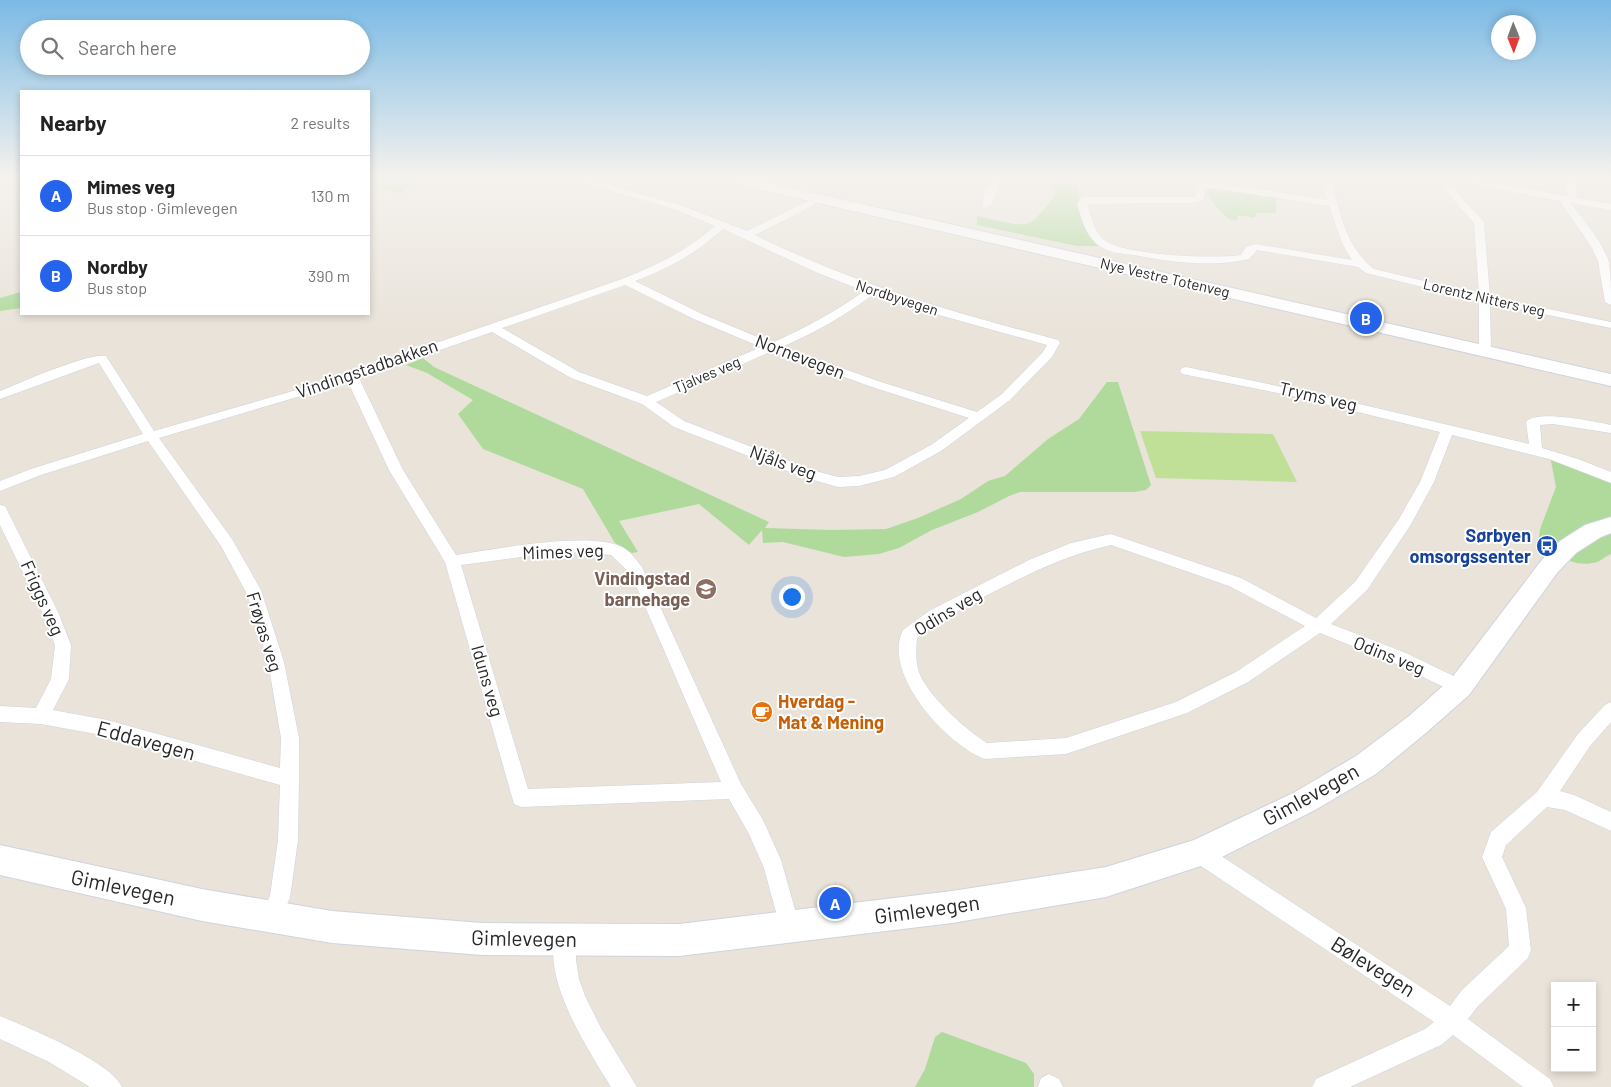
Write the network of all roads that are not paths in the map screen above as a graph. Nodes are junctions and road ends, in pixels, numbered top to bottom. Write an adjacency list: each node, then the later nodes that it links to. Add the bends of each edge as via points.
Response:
1 (720, 227): 11 (street, Vindingstadbakken, via 672,262)
2 (726, 227): 9 (street, Nordbyvegen)
3 (764, 227): 9 (street)
4 (937, 227): 19 (street, Nye Vestre Totenveg)
5 (1091, 227): 10 (street, Lorentz Nitters veg, via 1102,245 1176,258 1245,257 1250,249 1256,248)
6 (1342, 227): 10 (street)
7 (1479, 227): 13 (street)
8 (1585, 227): 14 (street, via 1603,261)
9 (747, 235): 12 (street, Nordbyvegen, via 799,262)
10 (1360, 264): 13 (street, Lorentz Nitters veg, via 1379,274)
11 (626, 281): 16 (street, Vindingstadbakken); 18 (street, Nornevegen)
12 (871, 291): 17 (street, Nordbyvegen); 18 (street, Tjalves veg, via 838,315)
13 (1485, 299): 15 (street, Lorentz Nitters veg); 19 (street)
14 (1611, 302)
15 (1611, 325)
16 (492, 327): 21 (street, Vindingstadbakken); 24 (street, Njåls veg, via 575,375)
17 (1054, 343): 25 (street, Njåls veg, via 1048,354 1006,397)
18 (771, 347): 24 (street, Tjalves veg); 25 (street, Nornevegen, via 887,389)
19 (1484, 350): 22 (street, Nye Vestre Totenveg)
20 (1186, 371): 26 (street, Tryms veg, via 1258,383)
21 (352, 376): 28 (street, Vindingstadbakken); 34 (street, Iduns veg, via 396,470)
22 (1611, 380)
23 (0, 395): 28 (street, Frøyas veg, via 102,359)
24 (647, 401): 25 (street, Njåls veg, via 679,424 808,474 838,482 889,474 936,448)
25 (980, 417)
26 (1448, 429): 29 (street, Tryms veg); 35 (street, via 1427,482 1402,529 1361,586)
27 (1611, 429): 29 (street, via 1553,420 1533,422)
28 (151, 436): 31 (street, Vindingstadbakken); 40 (street, Frøyas veg, via 227,543 255,594 276,662 290,738)
29 (1536, 452): 30 (street, Tryms veg, via 1576,463)
30 (1611, 478)
31 (0, 486)
32 (0, 510): 39 (street, Friggs veg, via 63,644 60,679)
33 (1611, 525): 36 (street, Gimlevegen, via 1593,531 1568,546)
34 (452, 561): 41 (street, Mimes veg, via 566,548 597,546 616,550 637,571); 41 (street, Iduns veg, via 521,798)
35 (1318, 626): 35 (street, Odins veg, via 1235,582 1110,539 1076,547 1034,564 935,615 909,635 907,653 913,679 938,713 985,751 1066,746 1181,708 1242,677); 36 (street, Odins veg, via 1400,658)
36 (1460, 687): 44 (street, Gimlevegen, via 1366,765 1305,801)
37 (1611, 710): 42 (street, via 1584,740)
38 (0, 714): 39 (street, Eddavegen)
39 (41, 716): 40 (street, Eddavegen, via 107,728)
40 (290, 779): 46 (street, Frøyas veg, via 286,858 280,898)
41 (734, 790): 47 (street, Mimes veg, via 774,867)
42 (1544, 798): 43 (street, via 1568,801); 49 (street, via 1498,839 1492,857 1516,908 1520,950 1470,998)
43 (1611, 822)
44 (1199, 853): 47 (street, Gimlevegen, via 1106,882 943,909); 49 (street, Bølevegen)
45 (0, 860): 46 (street, Gimlevegen, via 193,903)
46 (271, 916): 48 (street, Gimlevegen, via 392,933)
47 (789, 927): 48 (street, Gimlevegen, via 679,940)
48 (566, 940): 52 (street, via 564,956 570,983 584,1020)
49 (1453, 1021): 53 (street, via 1434,1037); 54 (street, Bølevegen)
50 (0, 1027): 51 (street, via 60,1054)
51 (110, 1087)
52 (625, 1087)
53 (1324, 1087)
54 (1542, 1087)

